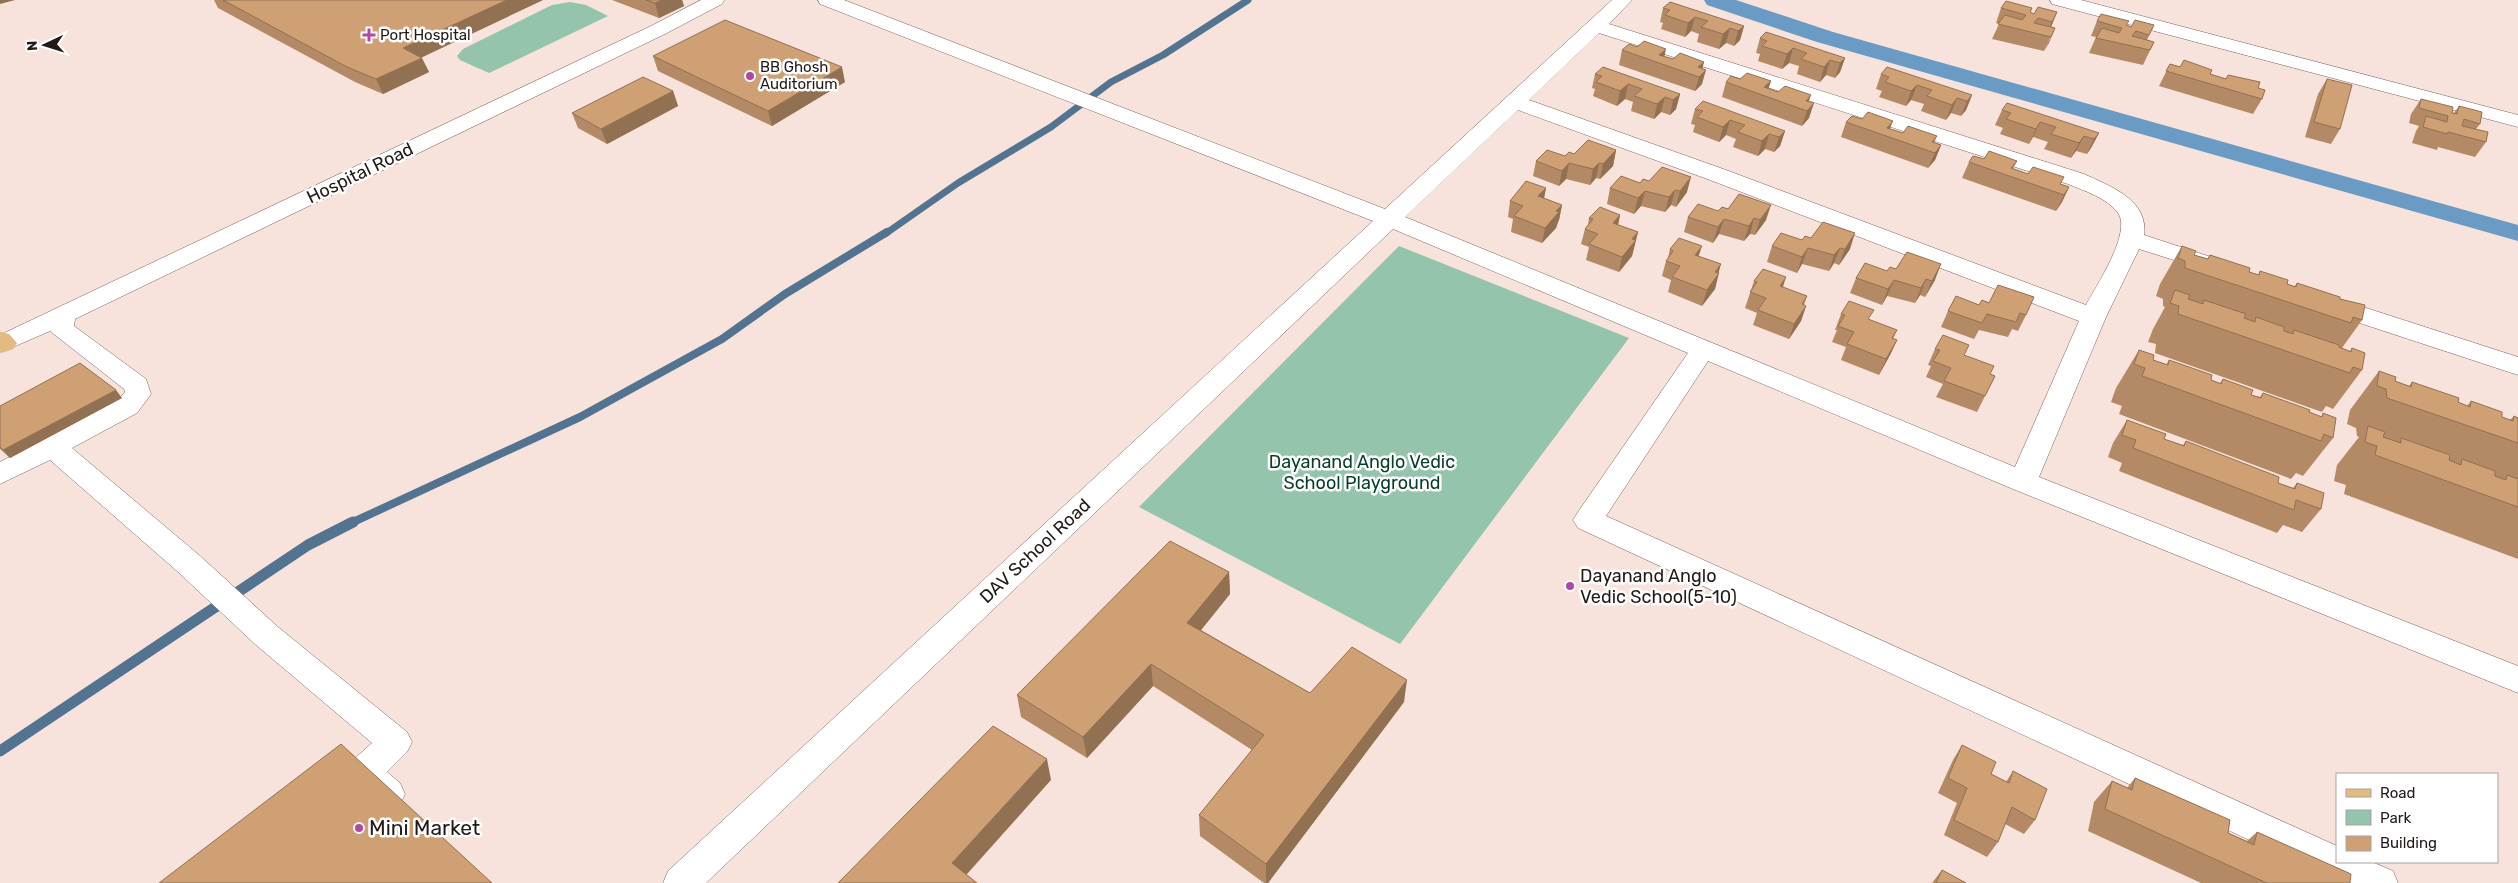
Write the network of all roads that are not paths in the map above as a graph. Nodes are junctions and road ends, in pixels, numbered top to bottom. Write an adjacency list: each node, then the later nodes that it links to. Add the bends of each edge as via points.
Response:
1 (715, 0): 12 (street, Hospital Road)
2 (827, 0): 8 (street)
3 (1624, 0): 5 (street, DAV School Road)
4 (2058, 0): 7 (street)
5 (1596, 26): 6 (street, DAV School Road); 9 (street, via 2076,179 2123,204 2136,228)
6 (1514, 102): 8 (street, DAV School Road); 13 (street, via 1718,175)
7 (2518, 121)
8 (1389, 219): 15 (street); 24 (street, DAV School Road)
9 (2132, 239): 10 (street); 13 (street)
10 (2236, 273)
11 (2302, 295): 16 (street)
12 (66, 313): 14 (street, Hospital Road); 17 (street, via 61,329 137,385 138,394 128,406)
13 (2093, 317): 19 (street)
14 (1, 343)
15 (1703, 350): 19 (street); 23 (street, via 1588,520)
16 (2518, 366)
17 (52, 446): 18 (street); 21 (street, via 188,563 266,636 395,742 364,772)
18 (0, 474)
19 (2023, 482): 20 (street)
20 (2518, 680)
21 (406, 811)
22 (2336, 863): 25 (street)
23 (2336, 863)
24 (687, 881)
25 (2380, 883)

